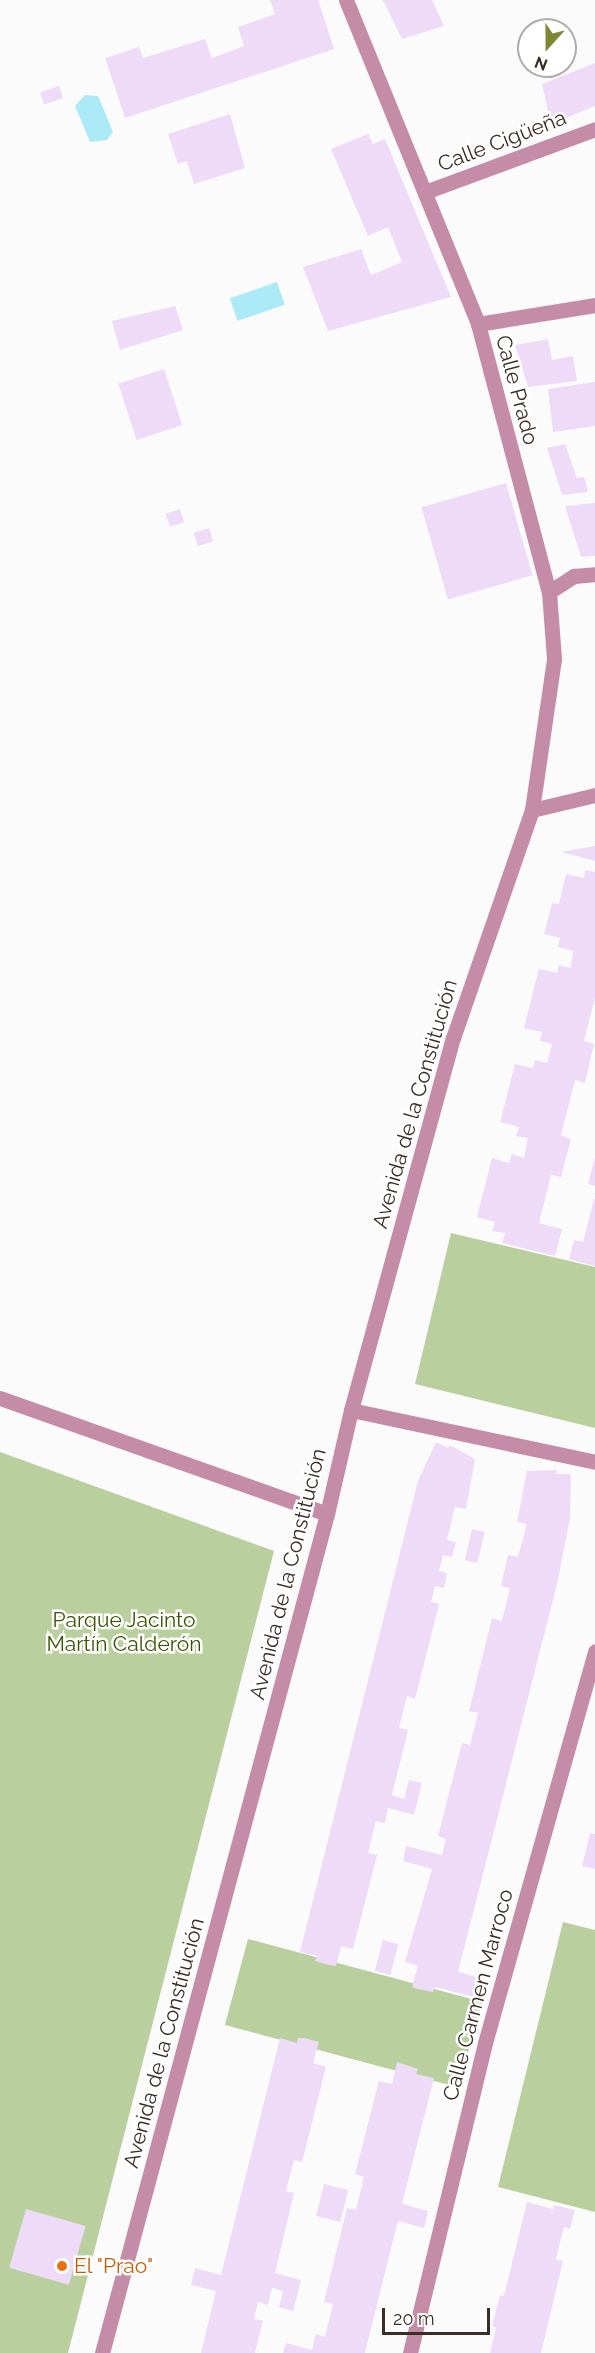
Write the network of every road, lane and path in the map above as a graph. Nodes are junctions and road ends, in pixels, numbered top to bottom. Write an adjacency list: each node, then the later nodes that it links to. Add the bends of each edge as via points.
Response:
1 (346, 0): 3 (street, Calle Prado)
2 (595, 129): 3 (street, Calle Cigüeña)
3 (424, 192): 5 (street, Calle Prado)
4 (595, 305): 5 (street)
5 (478, 324): 7 (street, Calle Prado)
6 (595, 574): 7 (street, via 574,576)
7 (549, 592): 9 (street, Calle Prado, via 554,659)
8 (595, 795): 9 (street)
9 (532, 810): 11 (street, Avenida de la Constitución, via 453,1038)
10 (0, 1398): 13 (street)
11 (351, 1410): 12 (street); 13 (street, Avenida de la Constitución)
12 (595, 1462)
13 (327, 1514): 15 (street, Avenida de la Constitución)
14 (595, 1651): 16 (street, Calle Carmen Marroco, via 485,2043)
15 (102, 2353)
16 (410, 2353)

